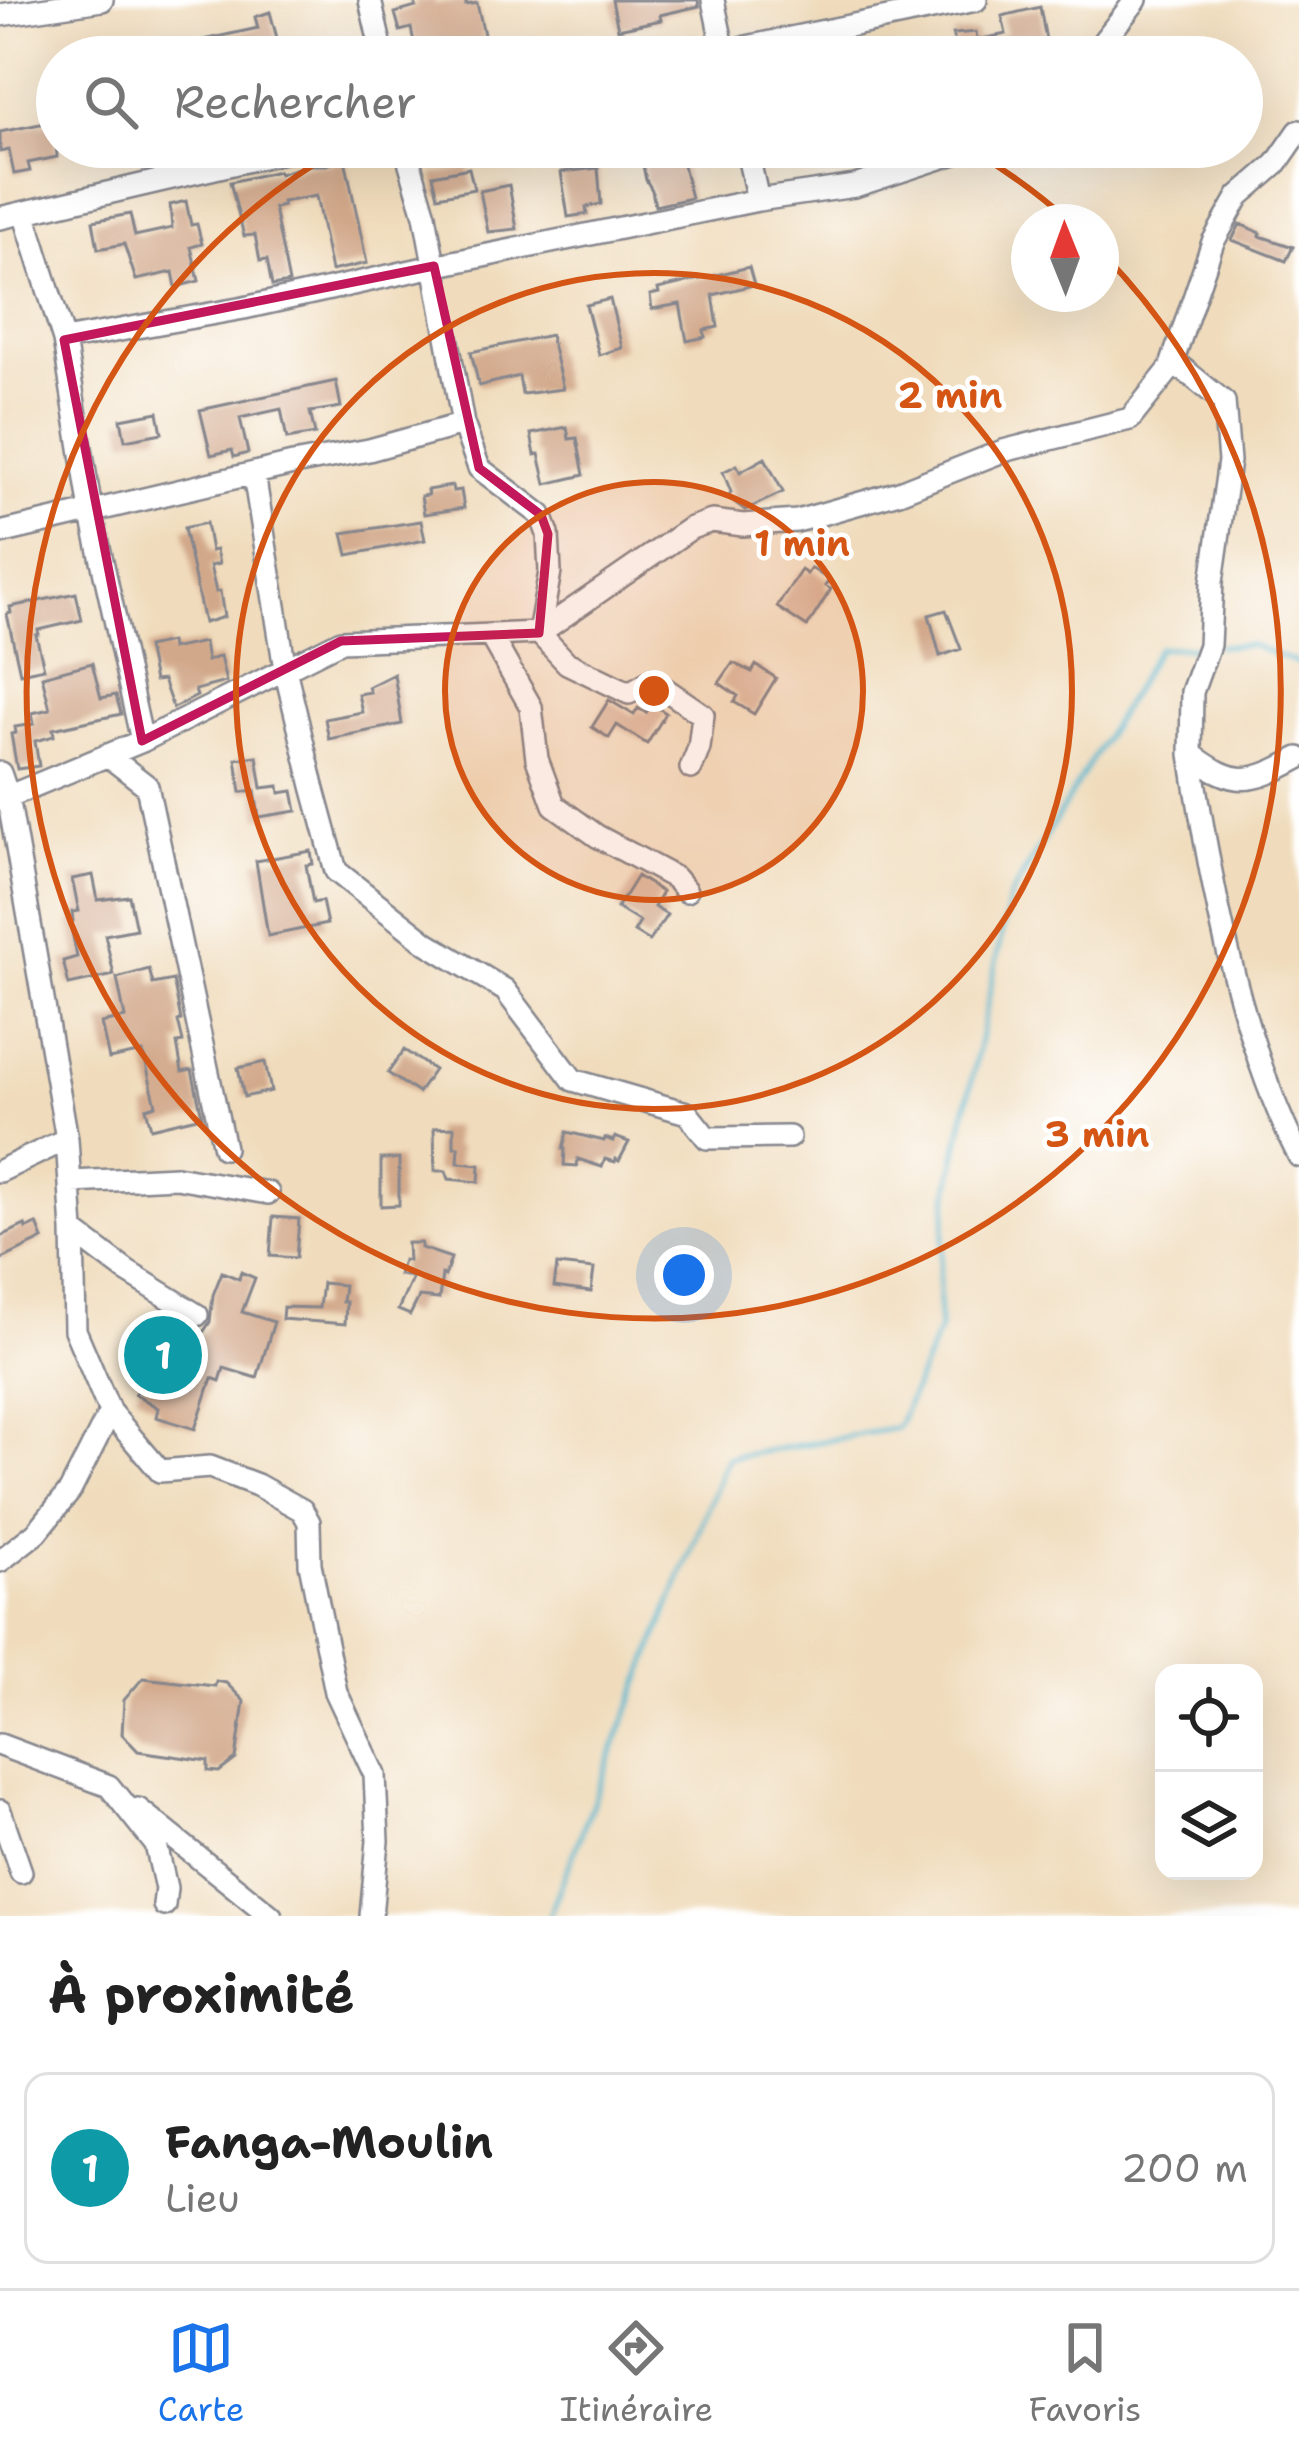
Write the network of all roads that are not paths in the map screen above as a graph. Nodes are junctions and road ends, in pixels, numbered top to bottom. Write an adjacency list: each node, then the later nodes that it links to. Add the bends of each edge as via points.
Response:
1 (102, 0): 7 (street)
2 (370, 0): 8 (street)
3 (713, 0): 9 (street)
4 (976, 0): 6 (street)
5 (1136, 0): 11 (street)
6 (935, 4): 10 (street)
7 (0, 15)
8 (378, 36)
9 (720, 36)
10 (800, 36)
11 (1108, 36)
12 (1299, 131): 22 (street, via 1239,196 1214,242)
13 (216, 168): 18 (street)
14 (411, 168): 20 (street)
15 (751, 168): 17 (street)
16 (909, 168): 17 (street, via 854,186)
17 (758, 200): 20 (street)
18 (24, 214): 19 (street); 21 (street)
19 (0, 218)
20 (434, 266): 21 (street); 23 (street)
21 (64, 340): 25 (street)
22 (1170, 369): 27 (street, via 1130,419 1003,451 797,521 712,520 691,528); 31 (street, via 1182,368 1224,402 1228,427)
23 (463, 424): 24 (street); 27 (street, via 479,468 542,515 550,572)
24 (254, 474): 25 (street); 29 (street)
25 (91, 511): 26 (street); 30 (street)
26 (0, 533)
27 (539, 633): 28 (street); 34 (street, via 567,663 602,681 629,693 652,680 703,715)
28 (490, 635): 29 (street, via 341,641); 37 (street, via 531,706 537,759 554,805)
29 (285, 669): 30 (street); 38 (street, via 336,871 427,943 505,990 573,1080 687,1114 707,1138)
30 (142, 741): 32 (street)
31 (1191, 754): 33 (street, via 1240,782); 41 (street, via 1246,1018)
32 (107, 755): 36 (street); 40 (street, via 147,786)
33 (1299, 758)
34 (692, 768)
35 (0, 773): 36 (street)
36 (4, 798): 39 (street)
37 (686, 891)
38 (789, 1137)
39 (68, 1139): 42 (street); 43 (street)
40 (224, 1148)
41 (1299, 1156)
42 (0, 1171)
43 (72, 1182): 44 (street, via 176,1177); 45 (street)
44 (268, 1193)
45 (74, 1231): 46 (street); 47 (street, via 75,1330)
46 (196, 1315)
47 (110, 1412): 48 (street, via 70,1491); 55 (street, via 160,1471 210,1467 257,1485 309,1522 336,1692 375,1775)
48 (0, 1561)
49 (0, 1744): 50 (street)
50 (109, 1786): 53 (street, via 155,1845); 54 (street)
51 (0, 1810): 52 (street)
52 (21, 1872)
53 (164, 1905)
54 (271, 1916)
55 (371, 1916)

